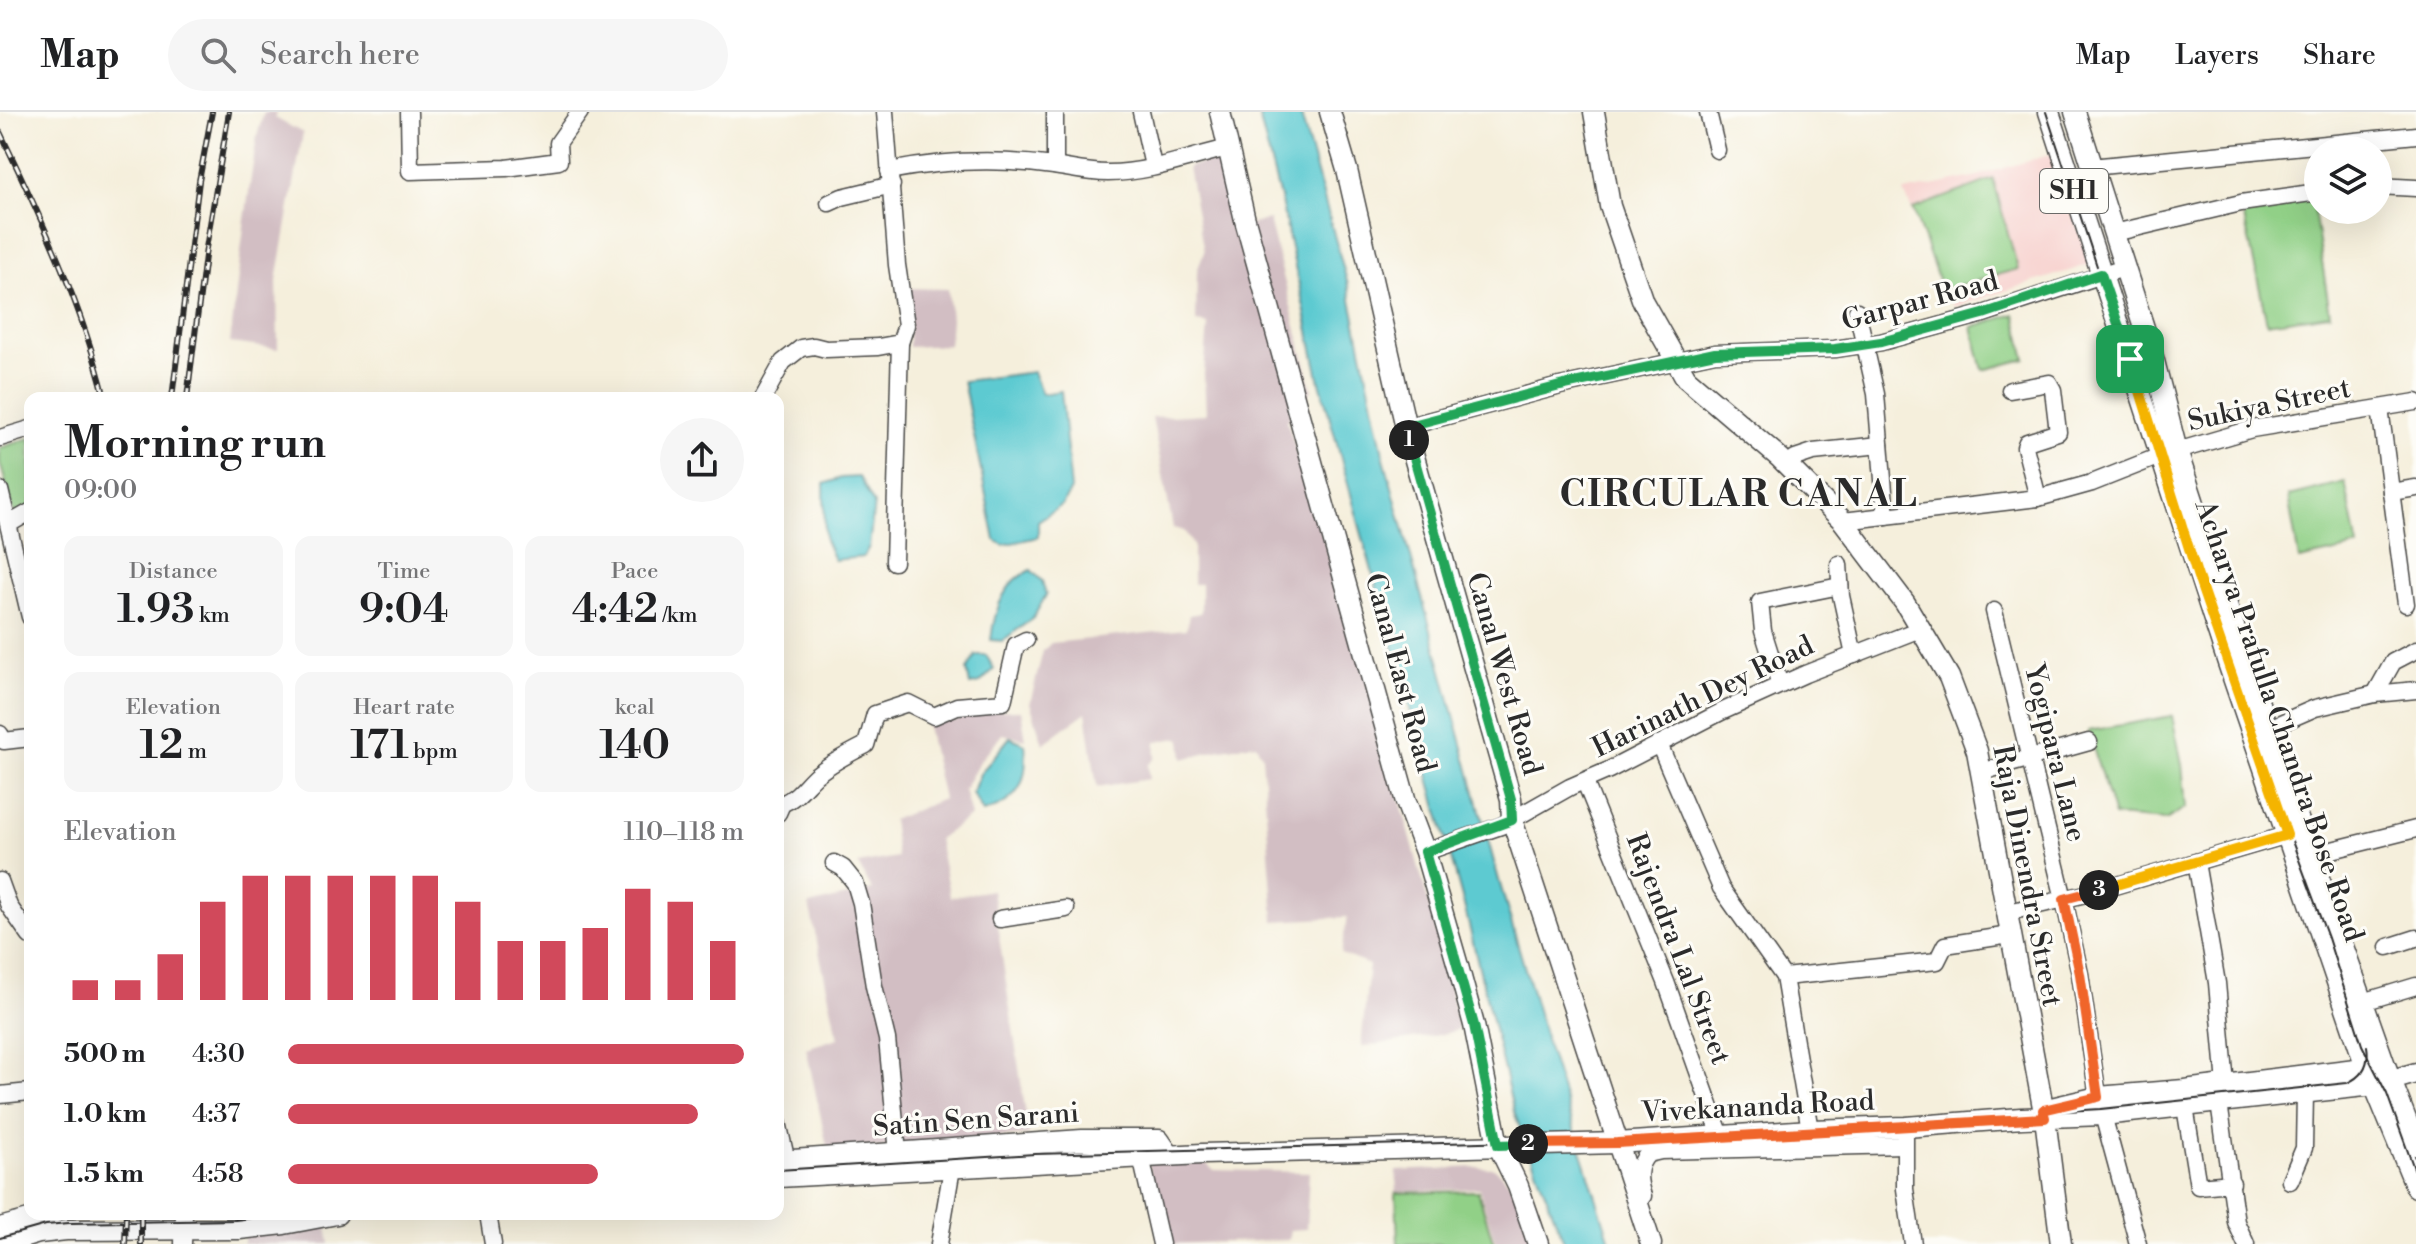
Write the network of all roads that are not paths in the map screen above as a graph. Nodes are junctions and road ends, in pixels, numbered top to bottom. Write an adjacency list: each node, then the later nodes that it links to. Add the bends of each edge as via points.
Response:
1 (409, 112): 2 (street, via 410,171 559,161 558,143)
2 (580, 112)
3 (885, 112): 18 (street)
4 (1055, 112): 15 (street)
5 (1141, 112): 16 (street)
6 (1220, 112): 13 (main road, Canal East Road)
7 (1330, 112): 34 (main road, Canal West Road)
8 (1594, 112): 29 (main road, Raja Dinendra Street, via 1610,206 1643,302)
9 (1708, 112): 14 (street)
10 (2049, 112): 25 (main road, SH1)
11 (2075, 112): 17 (main road, Acharya Prafulla Chandra Bose Road)
12 (2416, 135): 17 (street)
13 (1228, 148): 16 (street); 73 (main road, Canal East Road, via 1400,779)
14 (1717, 150)
15 (1055, 166): 16 (street, via 1113,173); 18 (street, via 933,163)
16 (1153, 166)
17 (2091, 167): 23 (main road, Acharya Prafulla Chandra Bose Road)
18 (891, 178): 22 (street); 27 (street, via 906,325)
19 (2392, 187): 20 (street)
20 (2416, 188)
21 (2304, 194): 23 (street)
22 (829, 203)
23 (2114, 233): 24 (main road, Acharya Prafulla Chandra Bose Road)
24 (2124, 268): 25 (street, Garpar Road); 38 (main road, Acharya Prafulla Chandra Bose Road / SH1, via 2152,353)
25 (2101, 272): 28 (street, Garpar Road, via 1983,314); 38 (main road, Acharya Prafulla Chandra Bose Road / SH1)
26 (1857, 311): 28 (street)
27 (900, 343): 31 (street, via 801,348 783,362); 48 (street)
28 (1866, 345): 29 (street, Garpar Road); 37 (street)
29 (1676, 360): 34 (street, Garpar Road); 46 (main road, Raja Dinendra Street, via 1686,378 1780,458)
30 (2010, 390): 43 (street, via 2049,383 2053,390 2058,432 2025,447)
31 (766, 392)
32 (2416, 402): 33 (street, Sukiya Street)
33 (2380, 408): 38 (street, Sukiya Street, via 2252,429); 42 (street)
34 (1405, 427): 70 (main road, Canal West Road, via 1511,799)
35 (24, 431): 36 (street)
36 (0, 438)
37 (1880, 445): 39 (street); 45 (street)
38 (2170, 453): 43 (street, Sukiya Street); 61 (main road, Acharya Prafulla Chandra Bose Road / SH1); 72 (main road, Acharya Prafulla Chandra Bose Road / SH1, via 2197,574)
39 (1795, 458)
40 (2416, 488): 42 (street)
41 (0, 490): 47 (street)
42 (2391, 492): 52 (street)
43 (2038, 498): 45 (street, Sukiya Street)
44 (24, 515): 47 (street)
45 (1886, 516): 46 (street, Sukiya Street)
46 (1843, 521): 54 (main road, Raja Dinendra Street)
47 (9, 524): 51 (street)
48 (894, 562)
49 (1839, 564): 50 (street)
50 (1840, 586): 57 (street); 58 (street, via 1760,602)
51 (24, 590)
52 (2406, 604)
53 (1994, 611): 66 (street, Yogipara Lane)
54 (1920, 629): 57 (street, Harinath Dey Road); 67 (main road, Raja Dinendra Street, via 1949,677)
55 (1026, 640): 69 (street, via 1016,645 1003,702 957,706 934,716 908,703 875,714 866,745 823,770)
56 (2416, 650): 60 (street, via 2393,662)
57 (1854, 655): 58 (street, Harinath Dey Road)
58 (1780, 685): 65 (street, Harinath Dey Road)
59 (2416, 690): 60 (street)
60 (2375, 694): 61 (street, via 2315,708)
61 (2267, 729): 72 (main road, Acharya Prafulla Chandra Bose Road / SH1)
62 (24, 738): 63 (street)
63 (1, 740)
64 (2089, 742): 66 (street)
65 (1659, 744): 68 (street, Harinath Dey Road); 86 (street, via 1721,888)
66 (2029, 757): 67 (street); 78 (street, Yogipara Lane)
67 (1981, 772): 80 (main road, Raja Dinendra Street)
68 (1585, 782): 70 (street, Harinath Dey Road); 100 (street, Rajendra Lal Street)
69 (784, 803)
70 (1506, 823): 73 (street, Harinath Dey Road); 102 (main road, Canal West Road)
71 (2416, 829): 74 (street)
72 (2295, 832): 74 (main road, Acharya Prafulla Chandra Bose Road / SH1); 75 (street); 90 (main road, Acharya Prafulla Chandra Bose Road / SH1)
73 (1433, 849): 103 (main road, Canal East Road)
74 (2312, 855): 88 (main road, Acharya Prafulla Chandra Bose Road / SH1)
75 (2196, 862): 78 (street); 94 (street, via 2217,983)
76 (834, 863): 106 (street, via 855,883 861,903 887,1039)
77 (0, 881): 82 (street)
78 (2064, 899): 80 (street); 96 (street, Yogipara Lane)
79 (1066, 909): 81 (street)
80 (2005, 913): 83 (main road, Raja Dinendra Street)
81 (1000, 919)
82 (24, 927)
83 (2010, 935): 86 (street, via 1945,945 1937,961); 98 (main road, Raja Dinendra Street)
84 (2416, 938): 85 (street)
85 (2388, 947)
86 (1784, 977): 99 (street)
87 (2416, 986): 88 (street)
88 (2363, 1002): 90 (main road, Acharya Prafulla Chandra Bose Road / SH1)
89 (2416, 1063): 90 (main road, Vivekananda Road)
90 (2369, 1065): 91 (main road, Vivekananda Road); 93 (main road, Vivekananda Road); 94 (main road, Vivekananda Road); 104 (main road, Acharya Prafulla Chandra Bose Road / SH1); 112 (main road, Acharya Prafulla Chandra Bose Road / SH1)
91 (2416, 1073)
92 (24, 1093): 95 (street)
93 (2305, 1093): 94 (main road, Vivekananda Road); 110 (street, via 2304,1148)
94 (2222, 1094): 96 (main road, Vivekananda Road); 97 (main road, Vivekananda Road); 111 (street)
95 (0, 1095)
96 (2100, 1106): 97 (main road, Vivekananda Road); 98 (main road, Vivekananda Road); 128 (street, Yogipara Lane)
97 (2185, 1107): 111 (street, via 2198,1186)
98 (2044, 1114): 101 (main road, Vivekananda Road); 127 (main road, Raja Dinendra Street)
99 (1810, 1130): 100 (main road, Vivekananda Road); 101 (main road, Vivekananda Road)
100 (1721, 1136): 102 (main road, Vivekananda Road)
101 (1905, 1136): 121 (street, via 1648,1154 1639,1167 1639,1185); 126 (street)
102 (1617, 1143): 103 (main road, Vivekananda Road); 121 (main road, Canal West Road)
103 (1498, 1145): 105 (main road, Satin Sen Sarani, via 1170,1156); 125 (main road, Canal East Road)
104 (2416, 1145)
105 (1139, 1148): 106 (main road, Satin Sen Sarani, via 1066,1141); 109 (main road, Satin Sen Sarani); 124 (street)
106 (898, 1153): 107 (main road, Satin Sen Sarani)
107 (784, 1168)
108 (784, 1168): 109 (main road, Satin Sen Sarani)
109 (952, 1168): 123 (street)
110 (2290, 1181)
111 (2232, 1183): 129 (street, via 2236,1222)
112 (2416, 1186)
113 (24, 1212): 114 (street)
114 (0, 1219)
115 (40, 1220): 120 (main road)
116 (311, 1220): 119 (main road)
117 (489, 1220): 122 (street)
118 (183, 1229): 119 (main road); 120 (main road, via 89,1229)
119 (240, 1236)
120 (9, 1238)
121 (1654, 1242)
122 (493, 1244)
123 (939, 1244)
124 (1161, 1244)
125 (1538, 1244)
126 (1913, 1244)
127 (2061, 1244)
128 (2138, 1244)
129 (2246, 1244)

